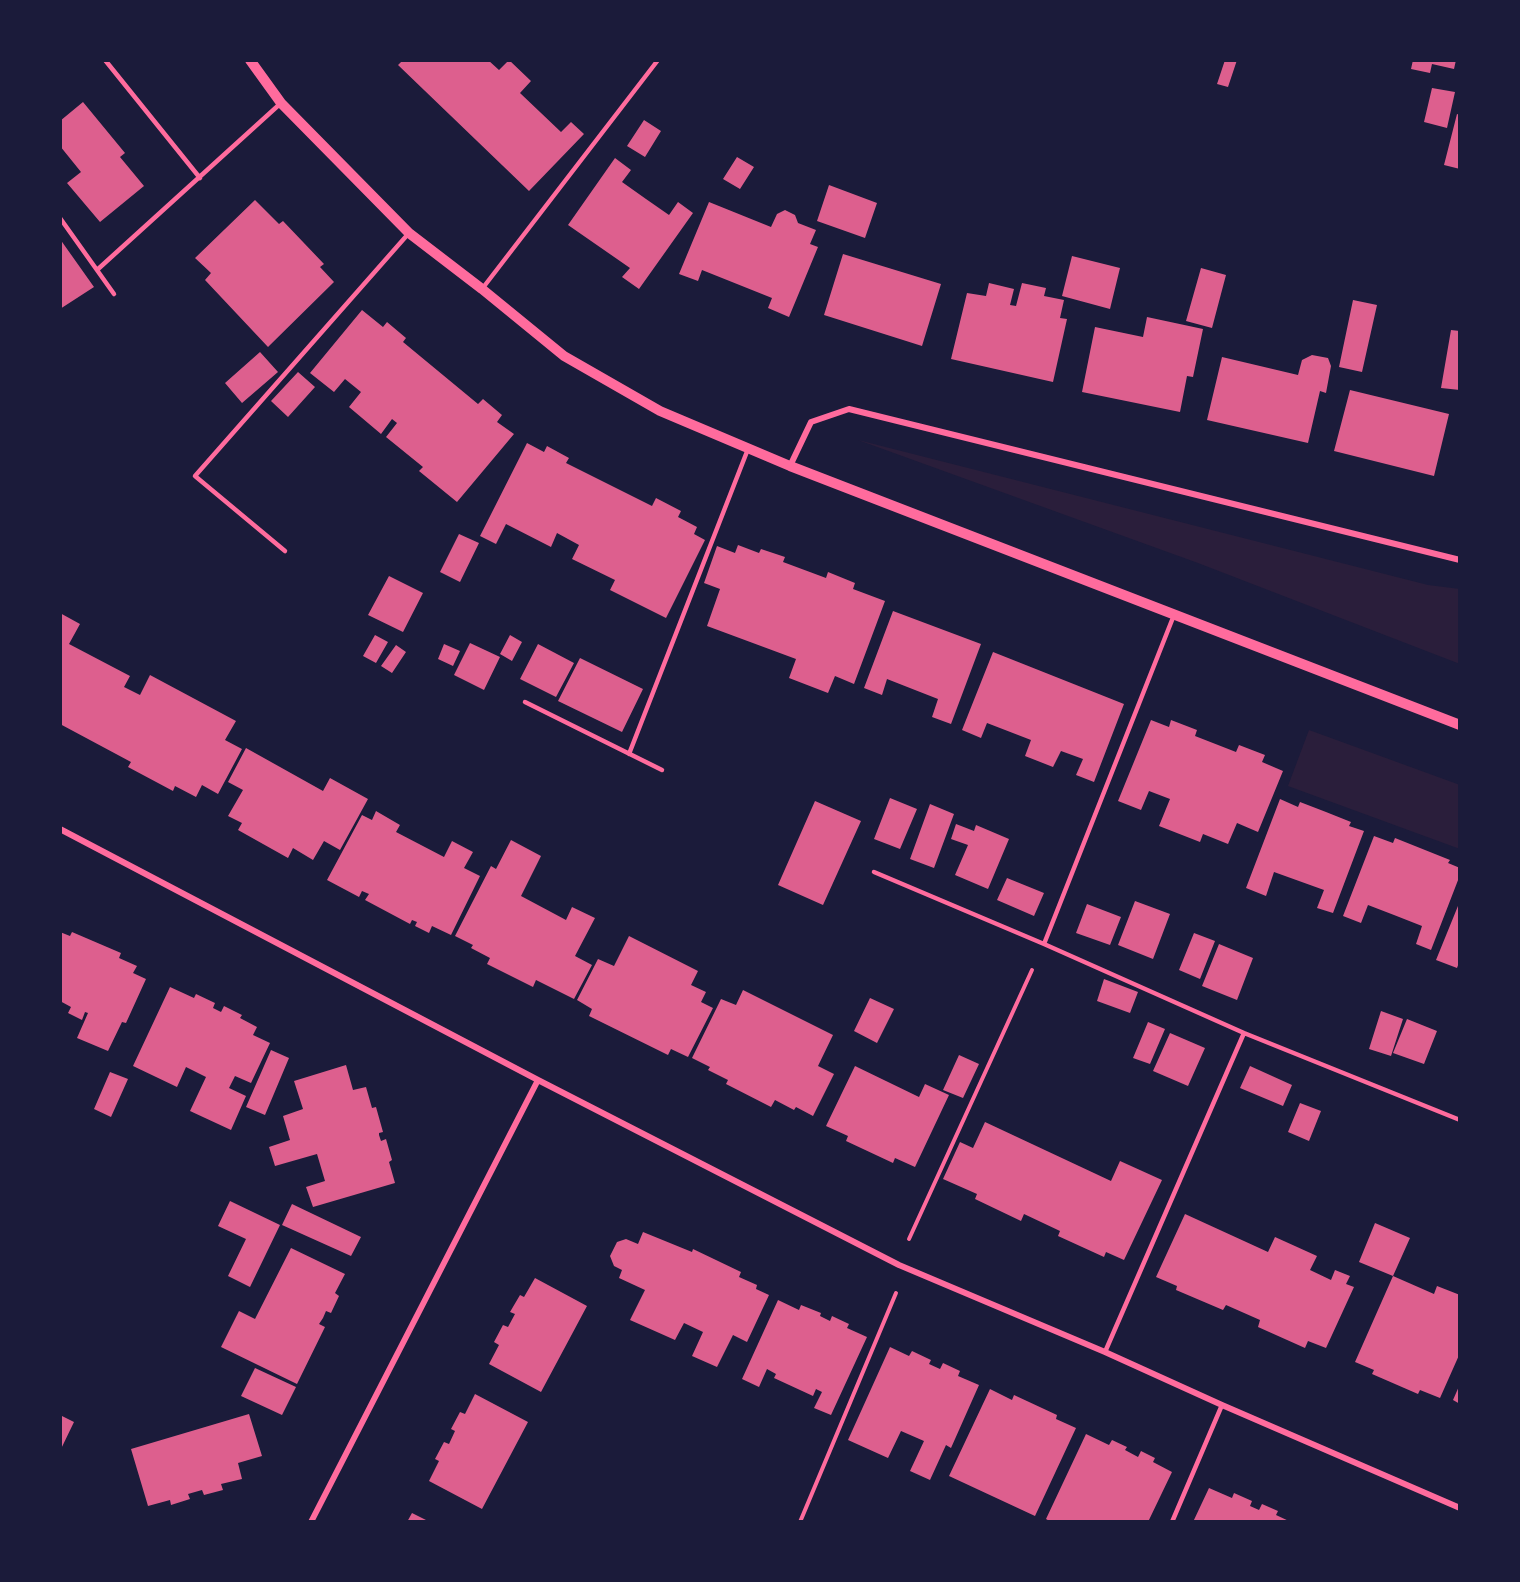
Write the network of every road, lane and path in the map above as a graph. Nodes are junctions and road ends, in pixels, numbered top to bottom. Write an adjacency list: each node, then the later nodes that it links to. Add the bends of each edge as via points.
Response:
1 (105, 60): 5 (lane)
2 (250, 60): 4 (street)
3 (658, 60): 9 (lane)
4 (281, 103): 5 (lane); 7 (street)
5 (200, 178): 8 (lane)
6 (60, 218): 8 (lane)
7 (408, 232): 9 (street); 13 (lane, via 195,476)
8 (97, 270): 10 (lane)
9 (482, 289): 11 (street, via 564,356 660,411)
10 (114, 294)
11 (748, 449): 12 (street); 18 (lane)
12 (790, 466): 14 (street, via 811,422 849,410); 15 (street)
13 (285, 551)
14 (1460, 560)
15 (1174, 615): 17 (street); 22 (lane)
16 (525, 702): 18 (lane)
17 (1460, 725)
18 (629, 754): 19 (lane)
19 (662, 770)
20 (60, 829): 24 (street)
21 (874, 872): 22 (lane)
22 (1044, 944): 23 (lane); 26 (path)
23 (1244, 1033): 25 (lane); 28 (lane)
24 (538, 1080): 26 (street); 31 (street)
25 (1460, 1120)
26 (899, 1265): 27 (street)
27 (906, 1268): 28 (street); 32 (path)
28 (1105, 1352): 29 (street)
29 (1222, 1405): 30 (street); 33 (lane)
30 (1460, 1508)
31 (310, 1522)
32 (800, 1522)
33 (1172, 1522)

